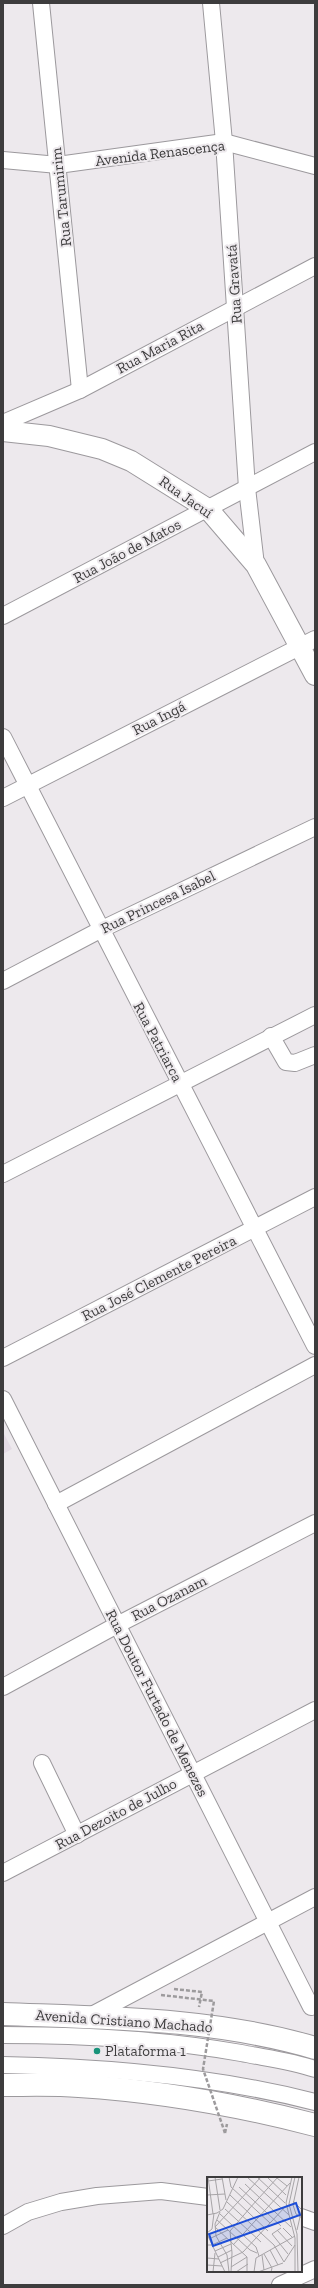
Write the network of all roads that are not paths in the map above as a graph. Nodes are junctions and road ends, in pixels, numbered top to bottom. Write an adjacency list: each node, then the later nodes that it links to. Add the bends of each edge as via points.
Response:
1 (41, 3): 5 (street, Rua Tarumirim)
2 (211, 3): 3 (street, Rua Gravatá)
3 (224, 142): 5 (street, Avenida Renascença); 6 (street, Avenida Renascença); 8 (street, Rua Gravatá)
4 (3, 160): 5 (street, Avenida Renascença)
5 (58, 165): 9 (street, Rua Tarumirim)
6 (315, 166)
7 (315, 266): 8 (street, Rua Maria Rita)
8 (235, 307): 9 (street, Rua Maria Rita); 13 (street, Rua Gravatá)
9 (80, 390): 10 (street, Rua Maria Rita)
10 (3, 423)
11 (3, 431): 14 (main road, Rua Jacuí, via 49,436 102,449 131,461)
12 (315, 452): 13 (street, Rua João de Matos)
13 (247, 488): 14 (street, Rua João de Matos); 15 (street, Rua Gravatá)
14 (208, 508): 15 (main road, Rua Jacuí); 16 (street, Rua João de Matos)
15 (256, 565): 17 (main road, Rua Jacuí)
16 (3, 616)
17 (308, 643): 18 (main road, Rua Jacuí); 20 (street, Rua Ingá)
18 (315, 674)
19 (3, 737): 20 (street, Rua Patriarca)
20 (28, 785): 21 (street, Rua Ingá); 23 (street, Rua Patriarca)
21 (3, 798)
22 (315, 827): 23 (street, Rua Princesa Isabel)
23 (100, 930): 24 (street, Rua Princesa Isabel); 28 (street, Rua Patriarca)
24 (3, 981)
25 (315, 1014): 26 (street)
26 (271, 1036): 27 (street, via 286,1062 295,1063); 28 (street)
27 (315, 1055)
28 (180, 1083): 29 (street); 31 (street, Rua Patriarca)
29 (3, 1174)
30 (315, 1197): 31 (street, Rua José Clemente Pereira)
31 (255, 1229): 32 (street, Rua Patriarca); 33 (street, Rua José Clemente Pereira)
32 (315, 1346)
33 (3, 1358)
34 (315, 1365): 36 (street)
35 (3, 1400): 36 (street, Rua Doutor Furtado de Menezes)
36 (56, 1504): 38 (street, Rua Doutor Furtado de Menezes)
37 (315, 1523): 38 (street, Rua Ozanam)
38 (117, 1625): 39 (street, Rua Ozanam); 42 (street, Rua Doutor Furtado de Menezes)
39 (3, 1687)
40 (315, 1710): 42 (street, Rua Dezoito de Julho)
41 (42, 1763): 43 (street)
42 (193, 1774): 43 (street, Rua Dezoito de Julho); 46 (street, Rua Doutor Furtado de Menezes)
43 (77, 1835): 44 (street, Rua Dezoito de Julho)
44 (3, 1873)
45 (315, 1897): 46 (street)
46 (266, 1922): 47 (street, Rua Doutor Furtado de Menezes); 49 (street)
47 (311, 2007)
48 (3, 2014): 49 (highway, Avenida Cristiano Machado)
49 (87, 2017): 51 (highway, Avenida Cristiano Machado, via 195,2024)
50 (3, 2035): 53 (street, via 86,2035 191,2044 297,2063)
51 (315, 2048)
52 (3, 2065): 55 (street, via 81,2066 181,2077)
53 (315, 2069)
54 (3, 2085): 56 (highway, via 78,2086 176,2096 282,2116)
55 (315, 2102)
56 (315, 2125)
57 (207, 2197): 60 (street, via 160,2191 97,2196 62,2202 28,2212)
58 (302, 2217): 59 (street)
59 (315, 2222)
60 (3, 2226)
61 (315, 2269): 62 (street)
62 (280, 2285)

